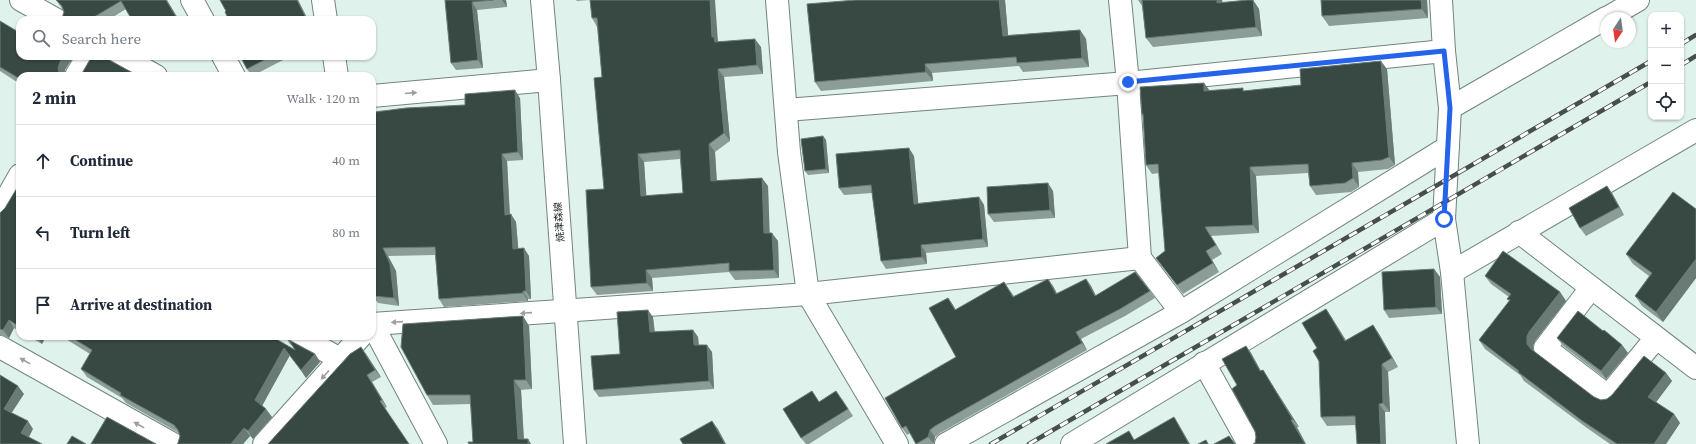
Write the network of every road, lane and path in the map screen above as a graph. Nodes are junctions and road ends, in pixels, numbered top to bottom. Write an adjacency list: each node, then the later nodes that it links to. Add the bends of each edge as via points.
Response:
1 (21, 0): 10 (street)
2 (192, 0): 11 (street)
3 (323, 0): 12 (street)
4 (542, 0): 23 (street, 焼津森線)
5 (777, 0): 27 (street)
6 (1120, 0): 24 (street)
7 (1441, 0): 14 (street)
8 (1638, 0): 9 (street)
9 (1617, 12)
10 (50, 16)
11 (201, 16)
12 (325, 16)
13 (1600, 21): 26 (street)
14 (1444, 51): 24 (street); 26 (street)
15 (86, 60): 19 (street)
16 (128, 60): 20 (street)
17 (225, 60): 21 (street)
18 (335, 60): 22 (street)
19 (78, 72)
20 (149, 72)
21 (232, 72)
22 (336, 72)
23 (549, 80): 25 (street, one-way to 23); 38 (street, 焼津森線)
24 (1128, 82): 27 (street); 34 (street)
25 (376, 96)
26 (1450, 108): 29 (street)
27 (786, 110): 37 (street, via 789,152)
28 (1696, 130): 33 (street)
29 (1448, 147): 32 (street); 39 (street)
30 (16, 182): 31 (street)
31 (0, 210)
32 (1444, 219): 35 (street); 47 (street)
33 (1519, 232): 35 (street); 36 (street)
34 (1140, 258): 37 (street); 39 (street)
35 (1452, 272): 57 (street)
36 (1591, 288): 42 (street); 42 (street, via 1545,348 1608,396)
37 (808, 294): 38 (street); 53 (street)
38 (565, 311): 40 (street, one-way to 40); 52 (street, 焼津森線)
39 (1181, 312): 54 (street)
40 (376, 324)
41 (376, 332): 51 (street)
42 (1656, 338): 48 (street)
43 (306, 340): 46 (street)
44 (357, 340): 46 (street)
45 (0, 347): 49 (street, one-way to 45)
46 (340, 359): 50 (street, one-way to 50)
47 (1204, 363): 55 (street); 56 (street)
48 (1696, 368)
49 (173, 444)
50 (264, 444)
51 (436, 444)
52 (575, 444)
53 (896, 444)
54 (946, 444)
55 (1072, 444)
56 (1249, 444)
57 (1468, 444)

